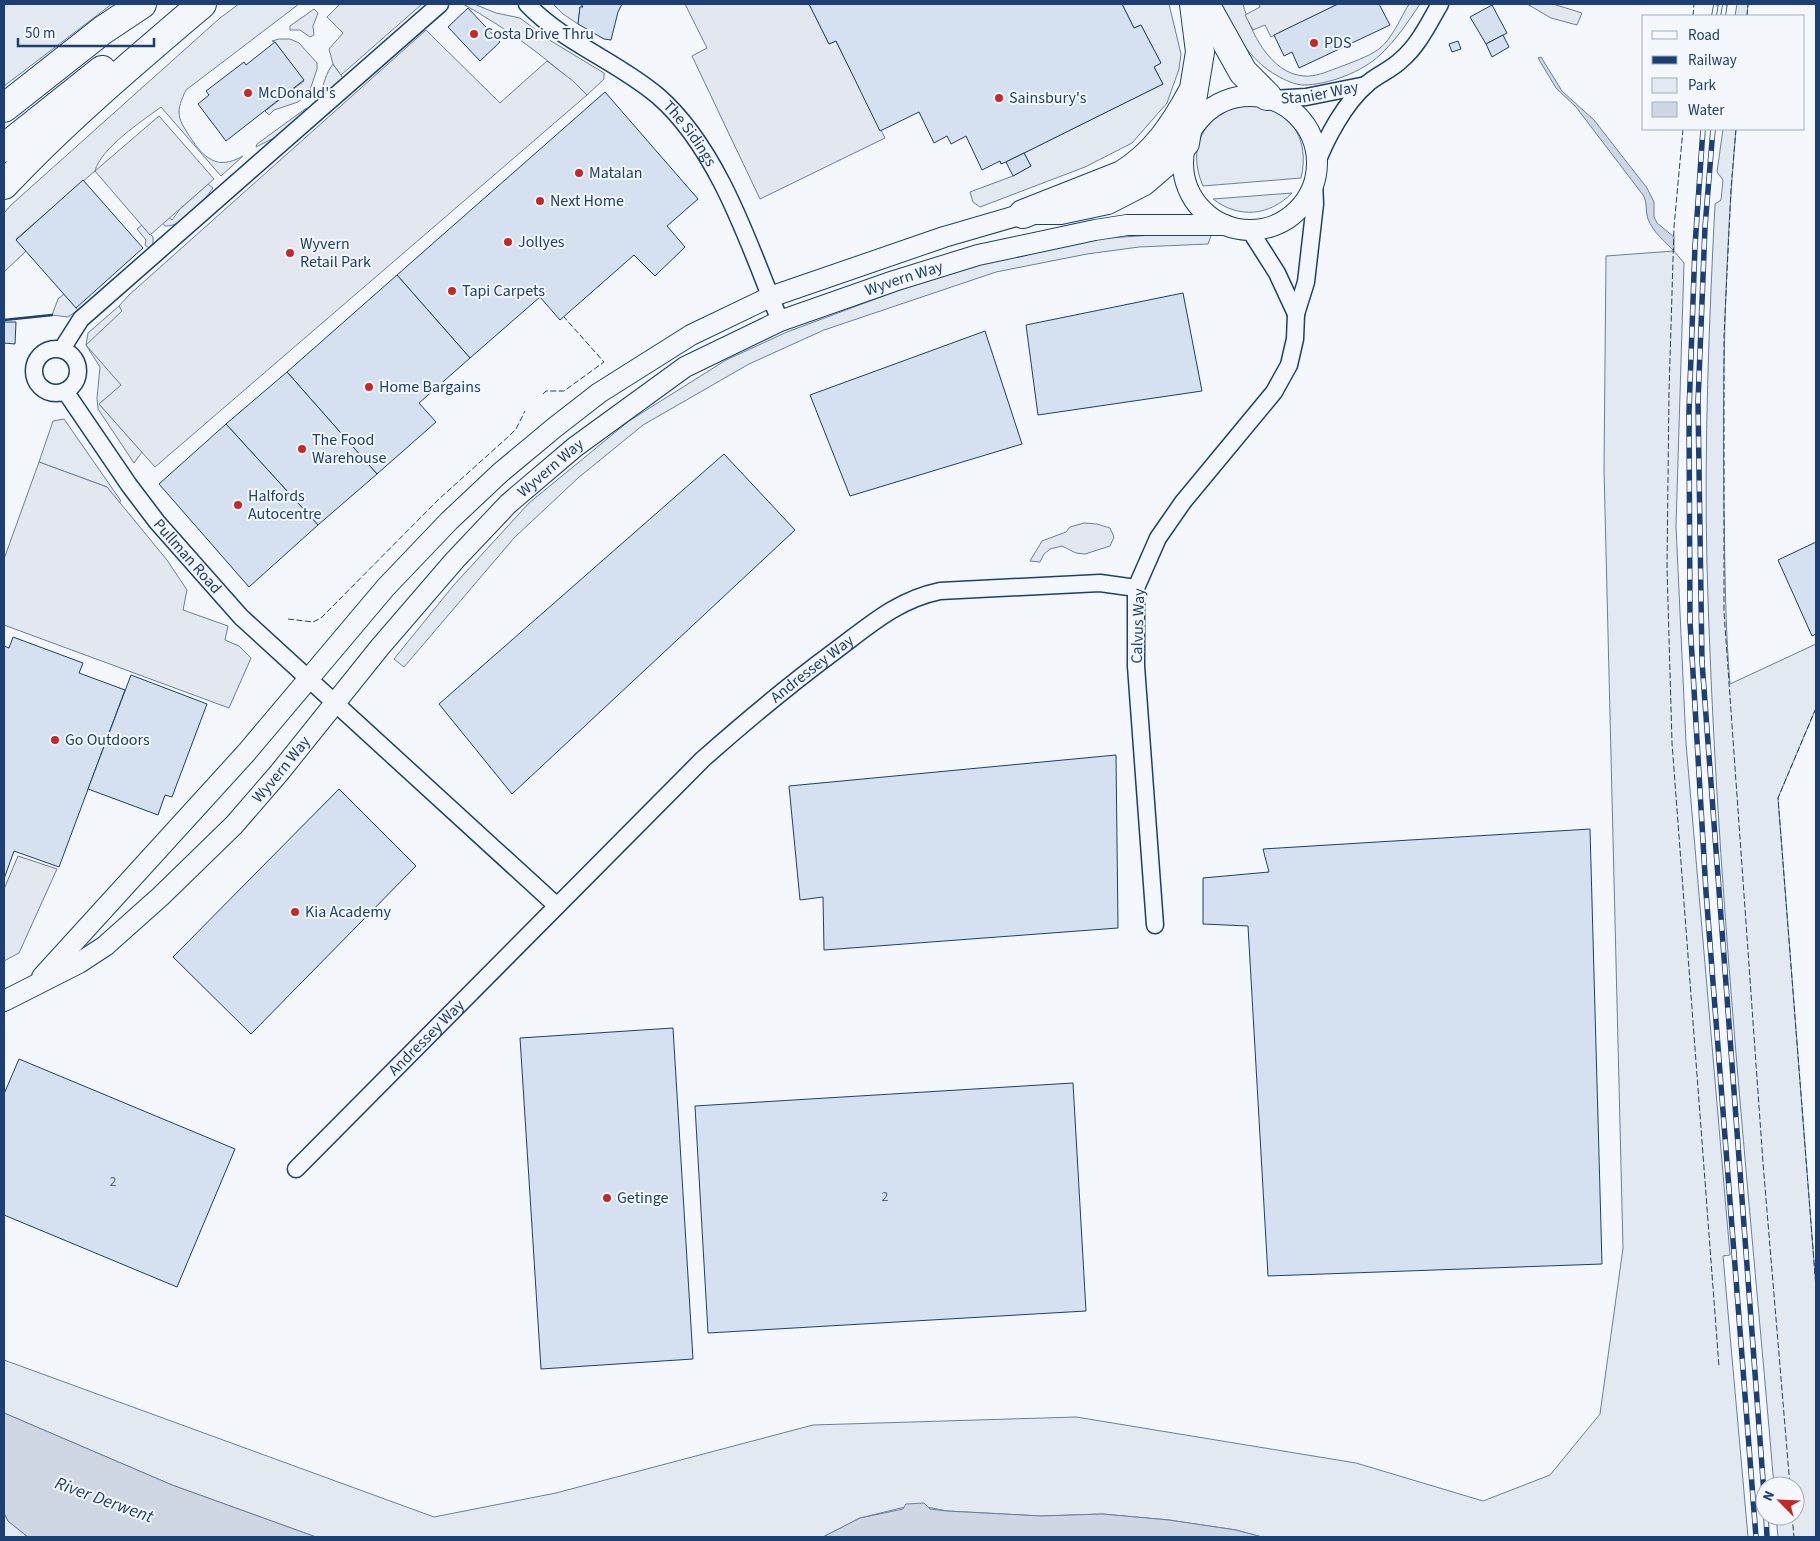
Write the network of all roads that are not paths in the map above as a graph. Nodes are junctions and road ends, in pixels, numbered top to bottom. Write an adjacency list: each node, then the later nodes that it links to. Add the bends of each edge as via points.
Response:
1 (131, 4): 10 (highway)
2 (142, 4): 10 (highway)
3 (198, 4): 16 (highway, via 69,95)
4 (202, 4): 18 (highway, via 119,75)
5 (440, 4): 25 (street, via 81,319)
6 (527, 4): 22 (street, The Sidings, via 555,28 642,83 684,124 726,192)
7 (1194, 4): 12 (highway, via 1200,52)
8 (1205, 4): 13 (highway, via 1242,72)
9 (1440, 4): 11 (street, Stanier Way, via 1417,43 1402,60)
10 (103, 30): 14 (highway)
11 (1366, 85): 13 (street, Stanier Way, via 1306,97); 17 (street, Stanier Way, via 1326,140)
12 (1192, 93): 15 (highway); 19 (highway, via 1158,146 1134,168)
13 (1269, 98): 15 (street, via 1243,96 1213,108); 17 (street, via 1293,110 1302,120 1315,150)
14 (4, 108)
15 (1184, 145): 19 (street, Wyvern Way, via 1145,185 1108,204 1061,214); 20 (street, via 1183,175 1190,194 1202,210)
16 (4, 148)
17 (1315, 173): 21 (street, via 1300,206 1289,216 1277,223); 23 (street, via 1315,204 1306,282)
18 (4, 185)
19 (1023, 214): 22 (street, Wyvern Way, via 944,237)
20 (1225, 225): 21 (street); 24 (street, Wyvern Way, via 1127,225 1036,241 894,281)
21 (1249, 230): 23 (street, via 1277,273)
22 (770, 297): 24 (street, The Sidings); 28 (street, Wyvern Way, via 731,314 660,354 554,428 449,521 379,594)
23 (1296, 314): 27 (street, Calvus Way, via 1289,365 1274,392 1183,502 1158,538)
24 (780, 321): 29 (street, Wyvern Way, via 685,367 567,453 508,504 455,560)
25 (62, 350): 26 (street, via 73,357 78,369 75,382); 26 (street, via 44,352 37,359 34,372 35,379 44,389 58,393)
26 (65, 391): 28 (street, Pullman Road, via 157,522 241,617)
27 (1136, 588): 30 (street, Andressey Way, via 1100,583 940,591 918,596 886,613 775,696 703,759); 31 (street, Calvus Way, via 1136,666)
28 (308, 677): 29 (street, Pullman Road); 32 (street, Wyvern Way, via 169,840)
29 (335, 701): 30 (street); 32 (street, Wyvern Way, via 234,825 161,896 105,946 79,963)
30 (557, 906): 34 (street, Andressey Way)
31 (1155, 925)
32 (36, 983): 33 (street, Wyvern Way)
33 (4, 1001)
34 (296, 1170)

